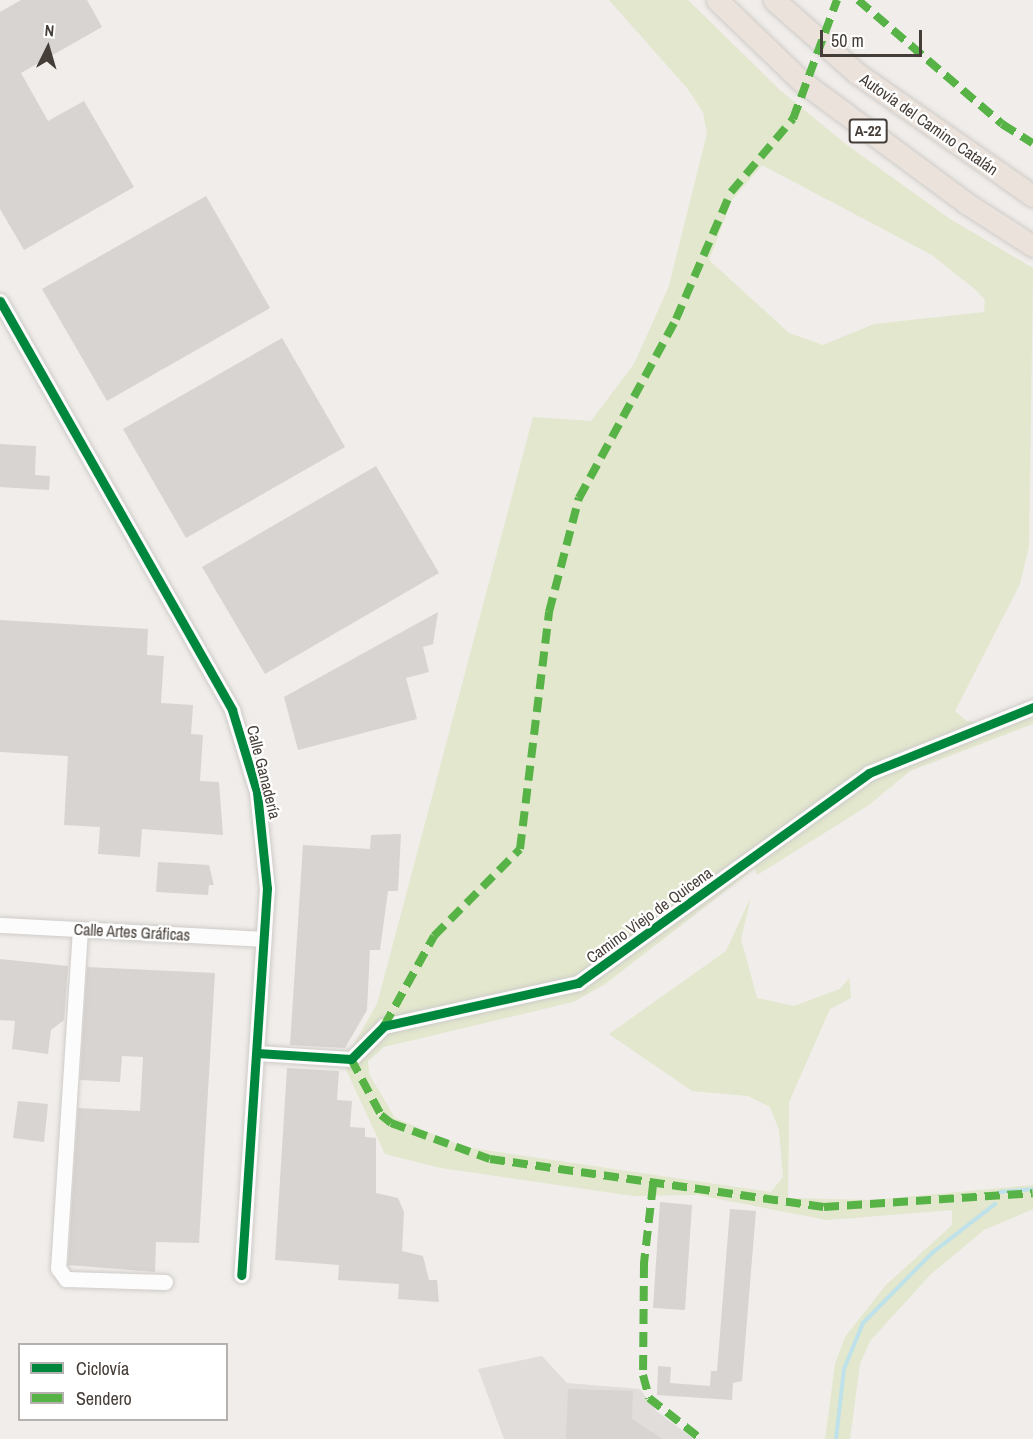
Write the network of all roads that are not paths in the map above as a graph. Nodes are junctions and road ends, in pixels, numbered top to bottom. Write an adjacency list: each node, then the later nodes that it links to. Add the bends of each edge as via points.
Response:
1 (717, 0): 4 (highway, A-22, via 800,80 966,203)
2 (774, 0): 3 (highway, Autovía del Camino Catalán / A-22, via 858,74)
3 (1033, 196)
4 (1033, 246)
5 (1, 306): 9 (street, Calle Ganadería, via 232,710 257,792 265,840)
6 (1033, 707): 10 (street, Camino Viejo de Quicena, via 868,773 578,983 384,1026 351,1059)
7 (0, 925): 8 (street, Calle Artes Gráficas)
8 (80, 929): 9 (street, Calle Artes Gráficas); 12 (street, via 58,1268 66,1279)
9 (263, 939): 10 (street, Calle Ganadería)
10 (257, 1053): 11 (street, Calle Ganadería)
11 (241, 1275)
12 (165, 1282)

